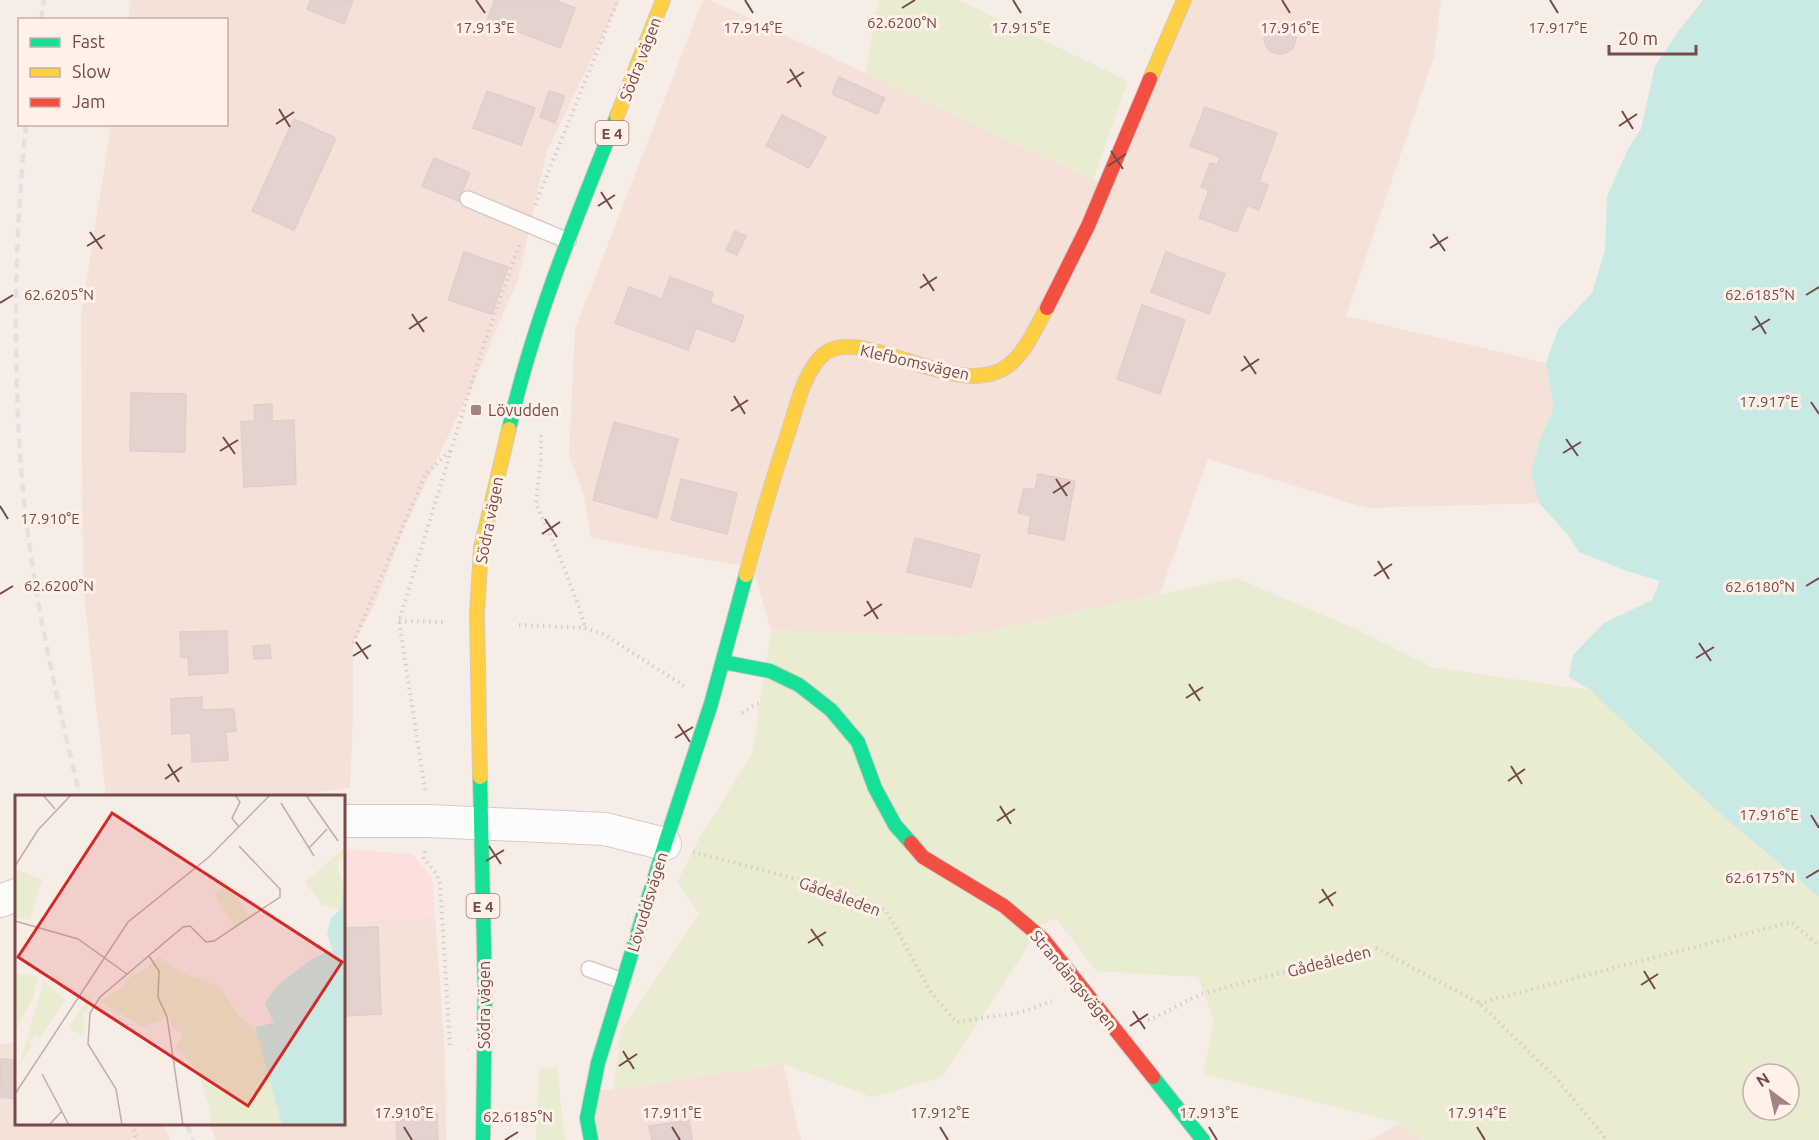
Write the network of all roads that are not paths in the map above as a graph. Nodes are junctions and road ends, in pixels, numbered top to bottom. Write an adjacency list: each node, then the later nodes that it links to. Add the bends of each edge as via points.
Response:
1 (663, 0): 4 (main road, Södra vägen / E 4)
2 (1184, 0): 5 (main road, Klefbomsvägen, via 1088,226 1028,344 1009,365 986,376 965,376 864,348 840,346 820,357 806,379 768,495)
3 (468, 199): 4 (lane)
4 (567, 241): 7 (main road, Södra vägen / E 4, via 520,379 481,548 477,614)
5 (723, 662): 8 (main road, Klefbomsvägen); 15 (main road, Strandängsvägen, via 770,671 799,685 831,710 858,742 875,788 896,825 923,857 1004,906 1043,939)
6 (345, 821): 7 (street, Lövuddsvägen)
7 (481, 822): 8 (street, Lövuddsvägen, via 605,829); 13 (main road, Södra vägen / E 4)
8 (665, 844): 12 (main road, Lövuddsvägen)
9 (15, 895): 10 (street)
10 (0, 901)
11 (589, 969): 12 (lane)
12 (623, 981): 14 (main road, Lövuddsvägen, via 593,1085 587,1118)
13 (483, 1140)
14 (591, 1140)
15 (1203, 1140)

